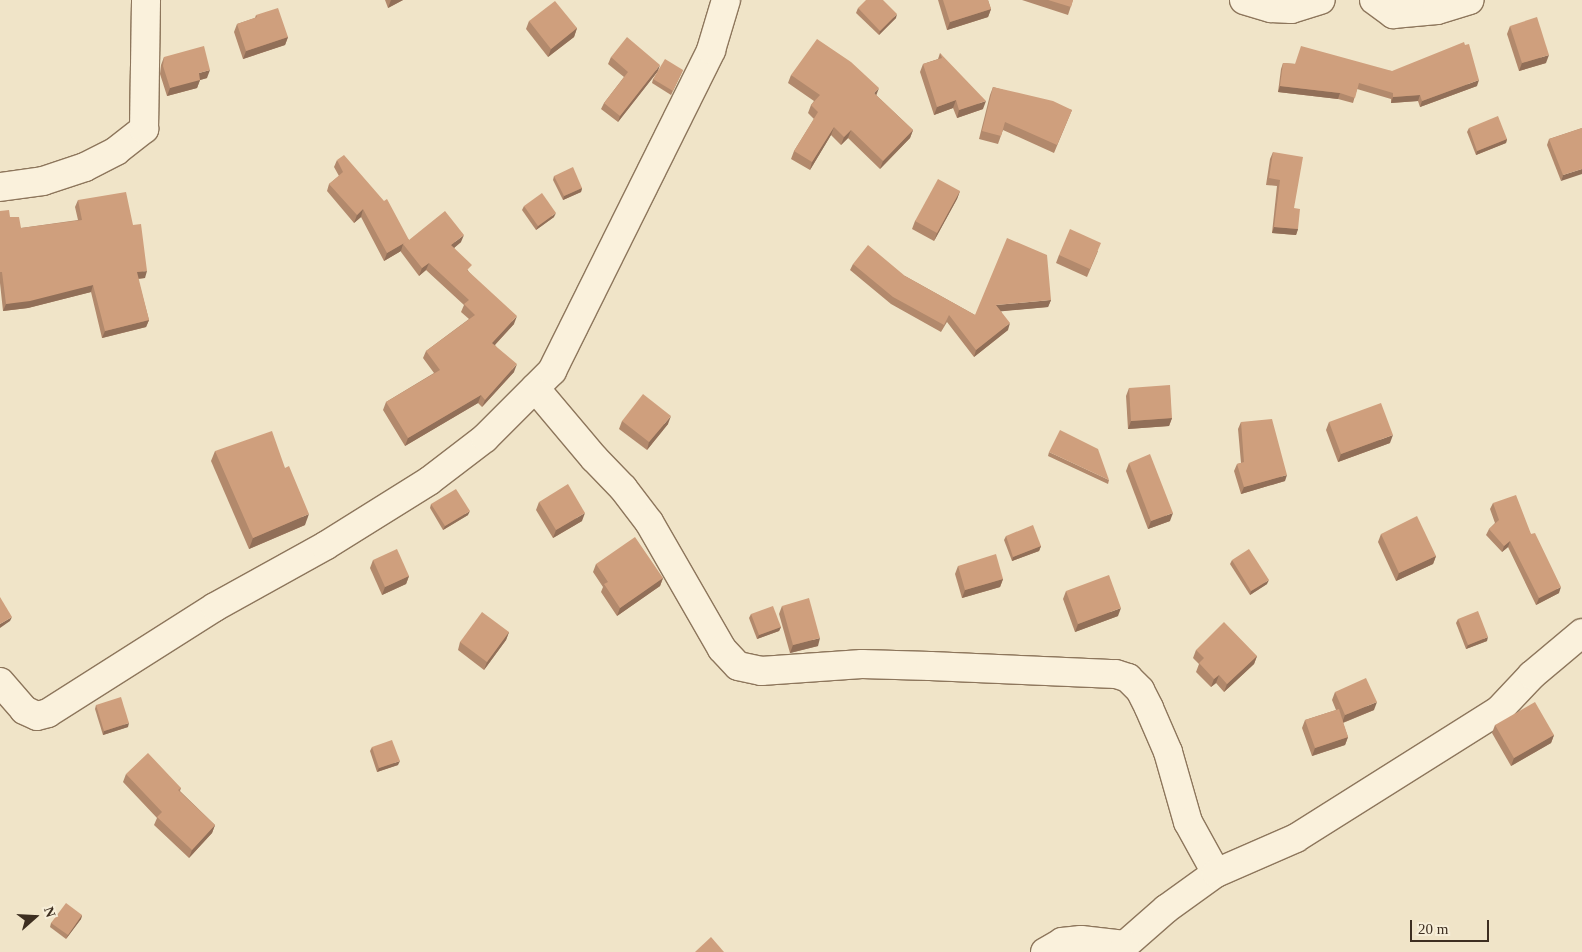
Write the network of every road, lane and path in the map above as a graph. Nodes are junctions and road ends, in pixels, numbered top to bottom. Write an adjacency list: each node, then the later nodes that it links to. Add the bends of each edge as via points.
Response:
1 (146, 0): 7 (street, via 144,129 116,151 86,167 43,181)
2 (726, 0): 8 (street, via 711,50 552,371)
3 (1244, 0): 4 (street, via 1271,8 1291,9)
4 (1321, 0)
5 (1374, 0): 6 (street, via 1393,14 1436,10)
6 (1469, 0)
7 (0, 187)
8 (535, 388): 10 (street, via 484,438 429,481 325,546 215,606 48,713 37,716 24,710); 11 (street, via 649,522 722,649 738,666 761,671 862,664 930,666 1116,674 1128,678 1140,690 1150,708 1168,752 1188,822)
9 (1582, 633): 11 (street, via 1532,675 1499,710 1296,838)
10 (0, 682)
11 (1216, 873): 12 (street, via 1166,909)
12 (1124, 948): 13 (street, via 1081,940 1062,942)
13 (1045, 952)

